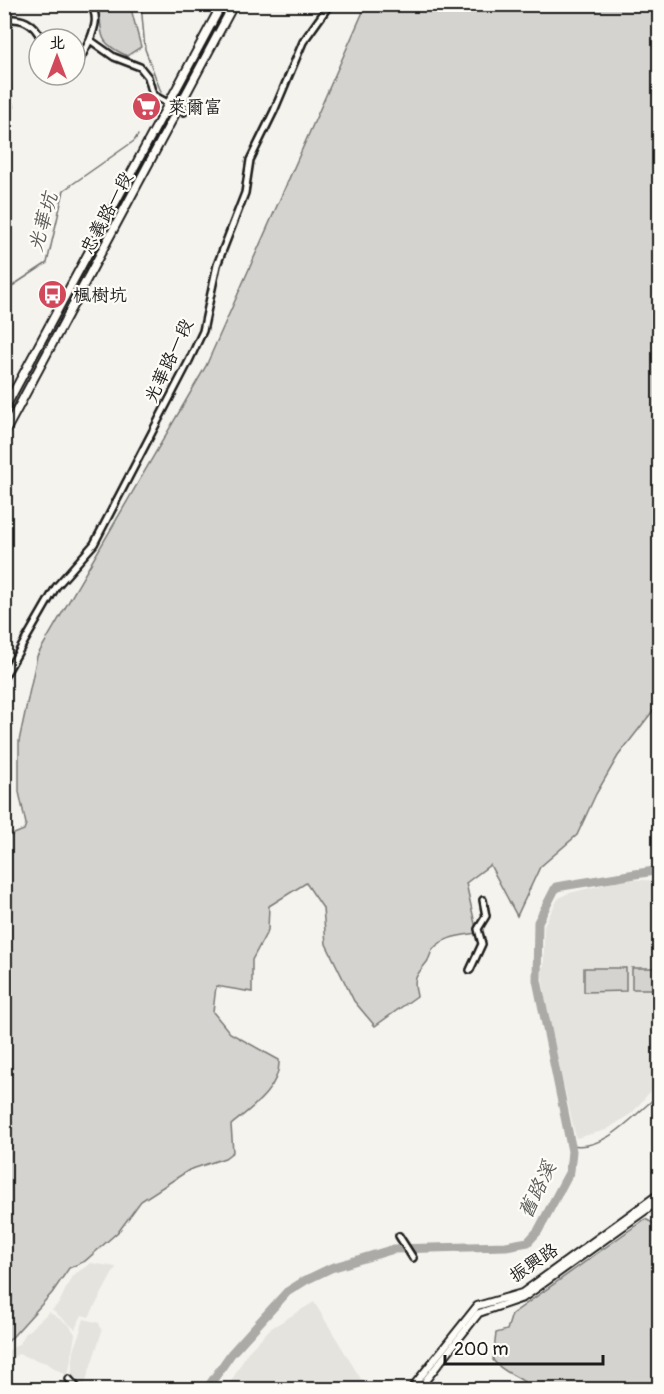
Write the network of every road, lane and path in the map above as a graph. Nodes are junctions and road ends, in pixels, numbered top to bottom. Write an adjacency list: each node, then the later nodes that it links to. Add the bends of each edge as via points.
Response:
1 (90, 4): 7 (street, via 96,25)
2 (222, 4): 10 (main road, 忠義路一段)
3 (234, 4): 11 (main road, 忠義路一段)
4 (330, 4): 17 (street, 光華路一段, via 303,42 250,160 245,193 217,265 203,331 188,363 94,544 56,587)
5 (4, 19): 6 (street, via 23,19)
6 (33, 27)
7 (90, 40): 8 (street); 10 (street, via 114,57 140,67 153,95)
8 (87, 46)
9 (4, 56): 12 (street, via 9,113)
10 (168, 104): 11 (street); 13 (main road, 忠義路一段)
11 (182, 111): 14 (main road, 忠義路一段)
12 (4, 136)
13 (77, 268): 14 (main road); 15 (main road, 忠義路一段)
14 (93, 276): 16 (main road, 忠義路一段)
15 (4, 410)
16 (4, 434)
17 (4, 677)
18 (483, 900): 19 (street, via 486,916 478,928 482,944)
19 (470, 970)
20 (660, 1193): 26 (street, 振興路, via 522,1293 477,1306)
21 (660, 1200): 27 (street, 振興路, via 523,1298 479,1313)
22 (399, 1236): 23 (street)
23 (413, 1258)
24 (69, 1379): 25 (street)
25 (75, 1388)
26 (410, 1389)
27 (418, 1389)

